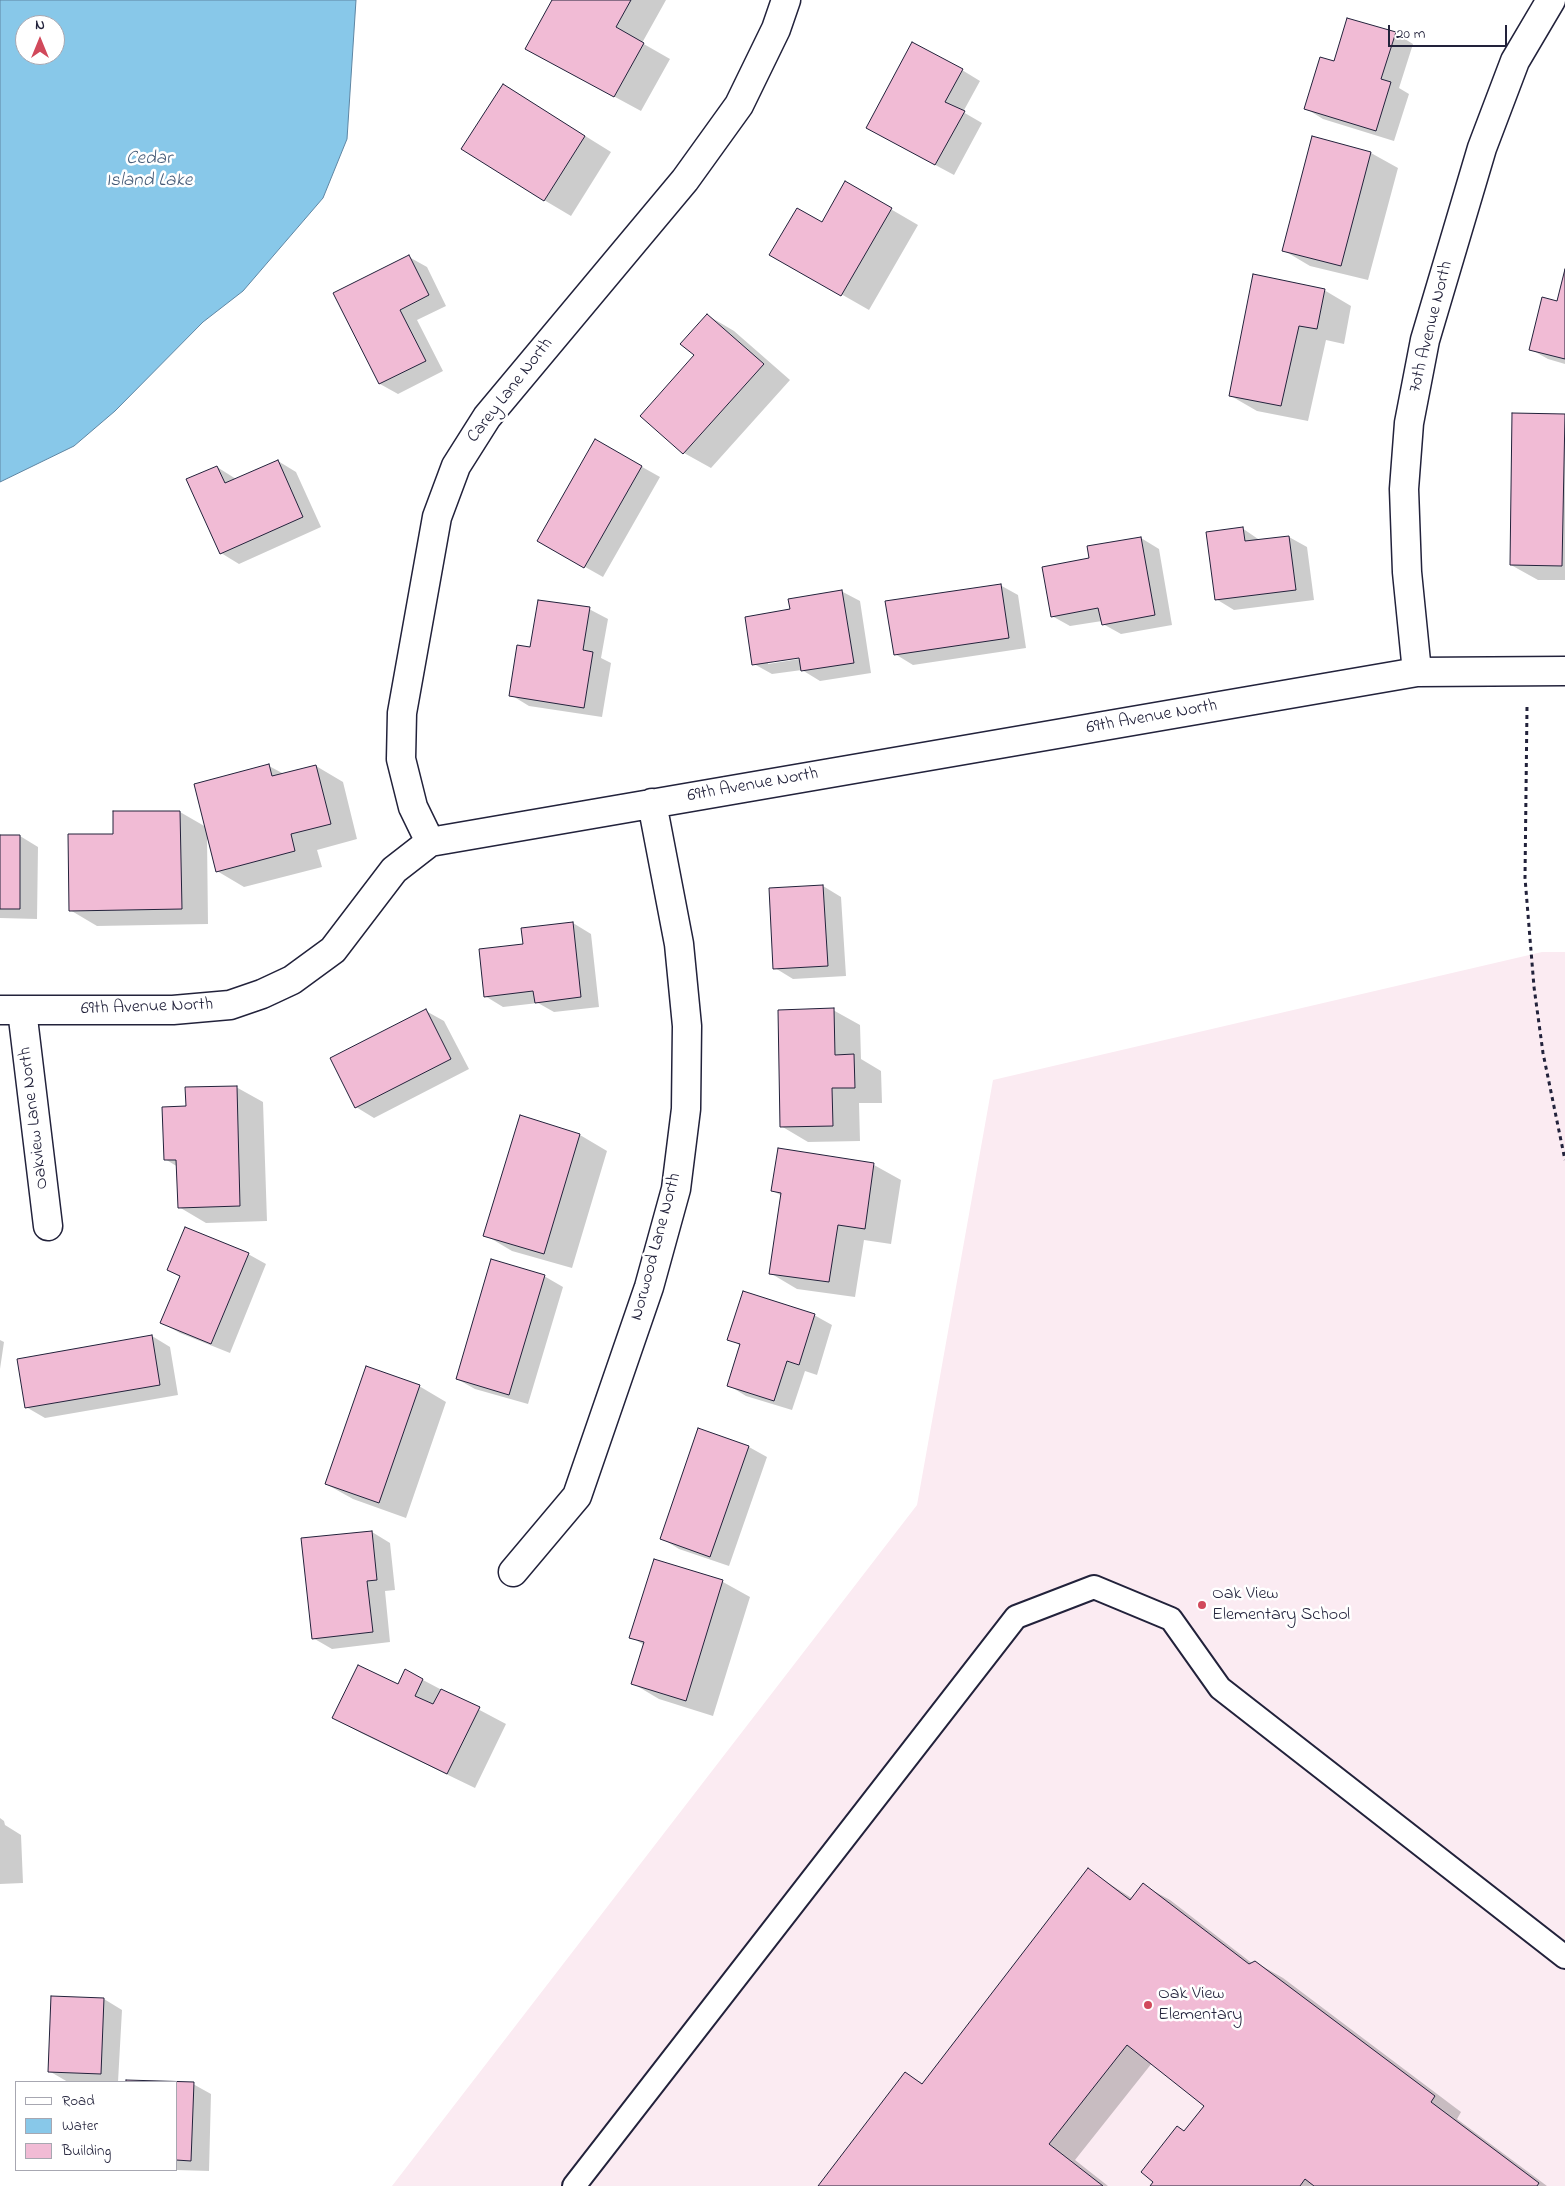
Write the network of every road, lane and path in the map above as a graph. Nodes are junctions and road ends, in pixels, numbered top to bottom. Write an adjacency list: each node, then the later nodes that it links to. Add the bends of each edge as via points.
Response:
1 (786, 0): 7 (street, Carey Lane North, via 776,29 734,112 685,180 486,417 456,466 436,517 402,713 402,759 413,807)
2 (1551, 0): 5 (street, 70th Avenue North, via 1515,61 1482,148 1425,340 1409,423 1404,489 1407,572)
3 (1527, 671): 4 (street, 69th Avenue North); 5 (street, 69th Avenue North); 9 (path, via 1526,888 1539,1025)
4 (1565, 671)
5 (1417, 672): 6 (street, 69th Avenue North)
6 (652, 803): 7 (street, 69th Avenue North); 11 (street, Norwood Lane North, via 679,944 687,1026 686,1109 676,1189 649,1288 577,1496)
7 (430, 842): 8 (street, 69th Avenue North, via 394,870 333,950 292,980 262,994 230,1004 173,1010)
8 (11, 1010): 10 (street, Oakview Lane North)
9 (1565, 1160)
10 (48, 1226)
11 (513, 1572)
12 (1565, 1957): 13 (lane, via 1220,1688 1171,1619 1094,1587 1016,1617)
13 (574, 2186)

